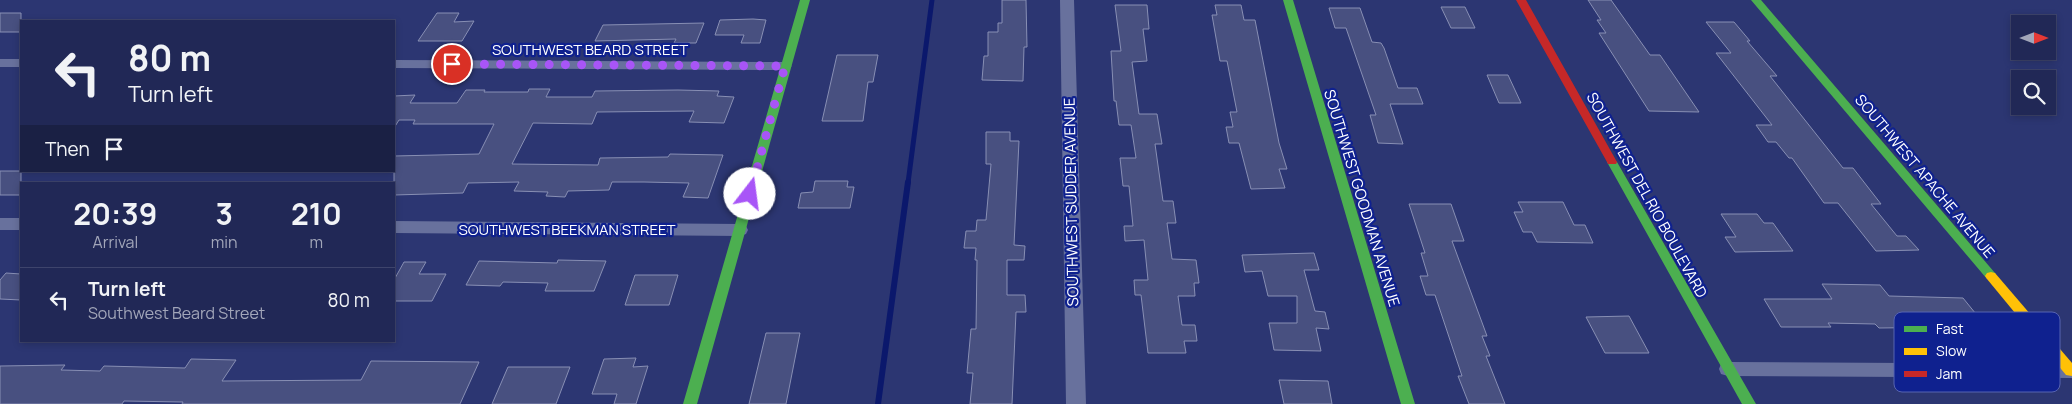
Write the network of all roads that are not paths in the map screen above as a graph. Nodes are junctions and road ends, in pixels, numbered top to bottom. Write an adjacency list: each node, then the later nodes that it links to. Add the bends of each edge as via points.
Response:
1 (805, 0): 9 (street)
2 (1067, 0): 20 (street, SOUTHWEST SUDDER AVENUE)
3 (1288, 0): 21 (street, SOUTHWEST GOODMAN AVENUE)
4 (1521, 0): 16 (street, SOUTHWEST DEL RIO BOULEVARD)
5 (1756, 0): 14 (street, SOUTHWEST APACHE AVENUE)
6 (0, 63): 7 (street)
7 (20, 63)
8 (395, 64): 9 (street, SOUTHWEST BEARD STREET)
9 (785, 66): 13 (street)
10 (0, 224): 11 (street)
11 (20, 224)
12 (395, 227): 13 (street, SOUTHWEST BEEKMAN STREET)
13 (740, 230): 19 (street)
14 (2021, 312)
15 (2060, 358): 18 (street, SOUTHWEST APACHE AVENUE)
16 (1728, 370): 17 (street); 22 (street, SOUTHWEST DEL RIO BOULEVARD)
17 (1894, 370)
18 (2071, 371)
19 (690, 404)
20 (1076, 404)
21 (1408, 404)
22 (1749, 404)

